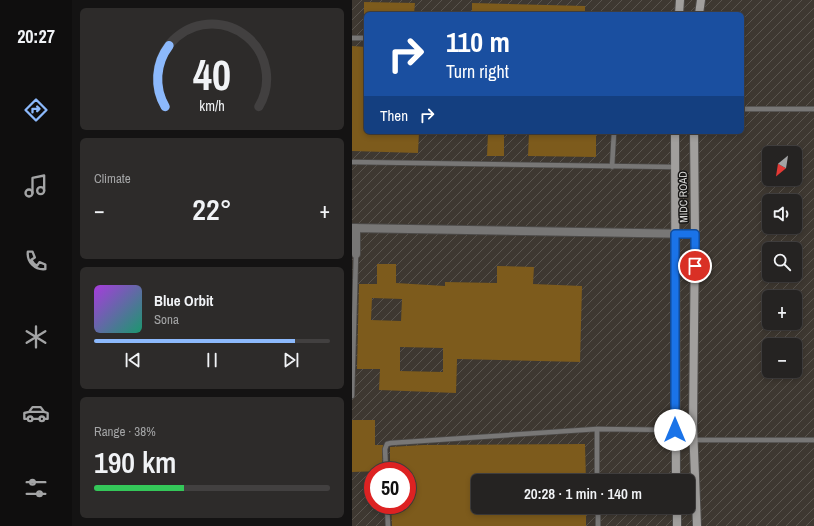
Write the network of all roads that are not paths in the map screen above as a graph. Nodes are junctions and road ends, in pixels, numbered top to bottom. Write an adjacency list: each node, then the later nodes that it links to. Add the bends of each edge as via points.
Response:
1 (680, 0): 3 (main road)
2 (701, 0): 4 (main road)
3 (679, 12)
4 (699, 12)
5 (352, 38): 6 (lane)
6 (364, 38)
7 (744, 109): 8 (lane)
8 (814, 109)
9 (614, 134): 13 (lane)
10 (675, 134): 14 (main road, MIDC ROAD)
11 (694, 134): 17 (main road, MIDC ROAD)
12 (352, 162): 13 (lane)
13 (612, 167): 14 (lane)
14 (674, 167): 16 (main road, MIDC ROAD)
15 (354, 228): 16 (street); 18 (street)
16 (675, 234): 17 (street); 21 (main road, MIDC ROAD)
17 (695, 234): 22 (main road, MIDC ROAD)
18 (356, 254): 19 (lane)
19 (352, 396)
20 (597, 429): 21 (lane); 24 (lane, via 391,443 387,444 385,449); 25 (lane)
21 (675, 430): 26 (main road, MIDC ROAD)
22 (694, 440): 23 (lane); 33 (main road, MIDC ROAD)
23 (814, 440)
24 (386, 462)
25 (597, 474)
26 (676, 474)
27 (387, 514): 30 (lane)
28 (598, 514): 31 (lane)
29 (677, 514): 32 (main road)
30 (388, 526)
31 (598, 526)
32 (678, 526)
33 (697, 526)

